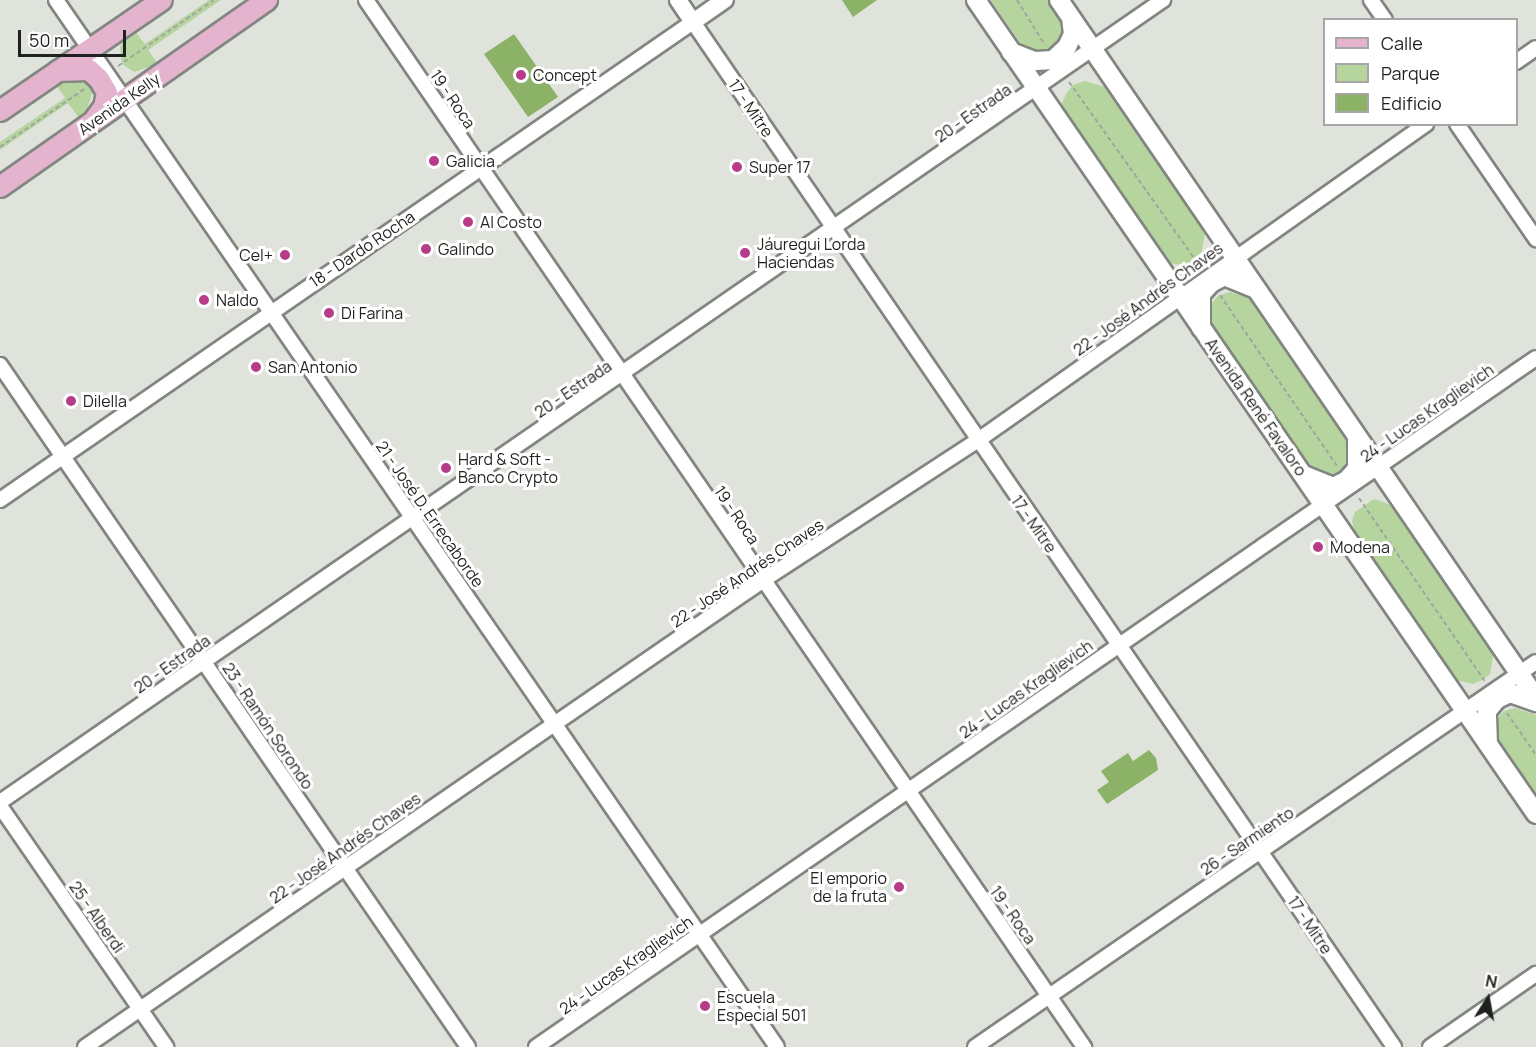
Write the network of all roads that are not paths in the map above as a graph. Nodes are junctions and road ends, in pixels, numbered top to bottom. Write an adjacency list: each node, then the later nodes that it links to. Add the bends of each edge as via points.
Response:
1 (56, 0): 16 (street, 21 - José D. Errecaborde)
2 (162, 0): 16 (main road)
3 (267, 0): 22 (main road, Avenida Kelly)
4 (366, 0): 27 (street, 19 - Roca)
5 (678, 0): 13 (street, 17 - Mitre)
6 (725, 0): 13 (street, 18 - Dardo Rocha)
7 (976, 0): 17 (main road, Avenida René Favaloro)
8 (1059, 0): 11 (main road)
9 (1163, 0): 14 (street, 20 - Estrada)
10 (1371, 0): 12 (street)
11 (1071, 18): 14 (main road); 19 (main road, via 1073,34)
12 (1384, 18)
13 (693, 22): 27 (street, 18 - Dardo Rocha); 29 (street, 17 - Mitre)
14 (1091, 48): 19 (street, 20 - Estrada); 31 (main road)
15 (1536, 48): 18 (street)
16 (90, 49): 20 (main road); 22 (street, 21 - José D. Errecaborde)
17 (1011, 52): 19 (main road); 21 (main road, Avenida René Favaloro)
18 (1518, 61)
19 (1058, 65): 21 (street, 20 - Estrada)
20 (58, 71): 23 (main road); 24 (main road, via 89,70 99,79 107,93)
21 (1036, 89): 29 (street, 20 - Estrada); 34 (main road, Avenida René Favaloro)
22 (125, 99): 24 (main road, Avenida Kelly); 35 (street, 21 - José D. Errecaborde)
23 (0, 111)
24 (94, 122): 28 (main road, Avenida Kelly)
25 (1423, 126): 31 (street, 22 - José Andrés Chaves)
26 (1458, 126): 30 (street)
27 (481, 169): 35 (street, 18 - Dardo Rocha); 39 (street, 19 - Roca)
28 (0, 187)
29 (832, 230): 39 (street, 20 - Estrada); 41 (street, 17 - Mitre)
30 (1536, 240)
31 (1233, 258): 32 (street, 22 - José Andrés Chaves); 33 (main road)
32 (1210, 280): 33 (main road, via 1224,276); 34 (street, 22 - José Andrés Chaves); 36 (main road, via 1201,294)
33 (1255, 289): 40 (main road)
34 (1179, 297): 36 (main road, Avenida René Favaloro); 41 (street, 22 - José Andrés Chaves)
35 (270, 311): 42 (street, 18 - Dardo Rocha); 48 (street, 21 - José D. Errecaborde)
36 (1201, 328): 44 (main road, Avenida René Favaloro)
37 (1536, 358): 43 (street, 24 - Lucas Kraglievich)
38 (0, 365): 42 (street, 23 - Ramón Sorondo)
39 (622, 376): 48 (street, 20 - Estrada); 49 (street, 19 - Roca)
40 (1357, 437): 43 (main road); 45 (main road, via 1357,469)
41 (977, 441): 49 (street, 22 - José Andrés Chaves); 50 (street, 17 - Mitre)
42 (63, 457): 46 (street, 18 - Dardo Rocha); 51 (street, 23 - Ramón Sorondo)
43 (1377, 467): 45 (street, 24 - Lucas Kraglievich); 53 (main road)
44 (1300, 472): 45 (main road, via 1319,484 1334,487); 47 (main road, Avenida René Favaloro)
45 (1349, 483): 47 (street, 24 - Lucas Kraglievich)
46 (0, 500)
47 (1323, 505): 50 (street, 24 - Lucas Kraglievich); 57 (main road, Avenida René Favaloro)
48 (413, 518): 51 (street, 20 - Estrada); 58 (street, 21 - José D. Errecaborde)
49 (762, 581): 58 (street, 22 - José Andrés Chaves); 60 (street, 19 - Roca)
50 (1118, 646): 60 (street, 24 - Lucas Kraglievich); 63 (street, 17 - Mitre)
51 (204, 662): 61 (street, 20 - Estrada); 64 (street, 23 - Ramón Sorondo)
52 (1536, 662): 53 (street, 26 - Sarmiento)
53 (1519, 674): 54 (street, 26 - Sarmiento); 55 (main road)
54 (1495, 696): 56 (main road, via 1510,693); 57 (street, 26 - Sarmiento); 59 (main road, via 1487,711)
55 (1536, 698)
56 (1536, 702)
57 (1466, 712): 59 (main road, Avenida René Favaloro); 63 (street, 26 - Sarmiento)
58 (554, 724): 64 (street, 22 - José Andrés Chaves); 65 (street, 21 - José D. Errecaborde)
59 (1488, 745): 62 (main road, Avenida René Favaloro)
60 (906, 792): 65 (street, 24 - Lucas Kraglievich); 67 (street, 19 - Roca)
61 (0, 804): 68 (street, 25 - Alberdi)
62 (1536, 814)
63 (1260, 852): 67 (street, 26 - Sarmiento); 76 (street, 17 - Mitre)
64 (345, 868): 68 (street, 22 - José Andrés Chaves); 71 (street, 23 - Ramón Sorondo)
65 (699, 934): 72 (street, 24 - Lucas Kraglievich); 73 (street, 21 - José D. Errecaborde)
66 (1536, 974): 77 (street)
67 (1050, 996): 74 (street, 26 - Sarmiento); 75 (street, 19 - Roca)
68 (140, 1009): 69 (street, 22 - José Andrés Chaves); 70 (street, 25 - Alberdi)
69 (85, 1047)
70 (166, 1047)
71 (468, 1047)
72 (536, 1047)
73 (777, 1047)
74 (975, 1047)
75 (1084, 1047)
76 (1394, 1047)
77 (1430, 1047)

